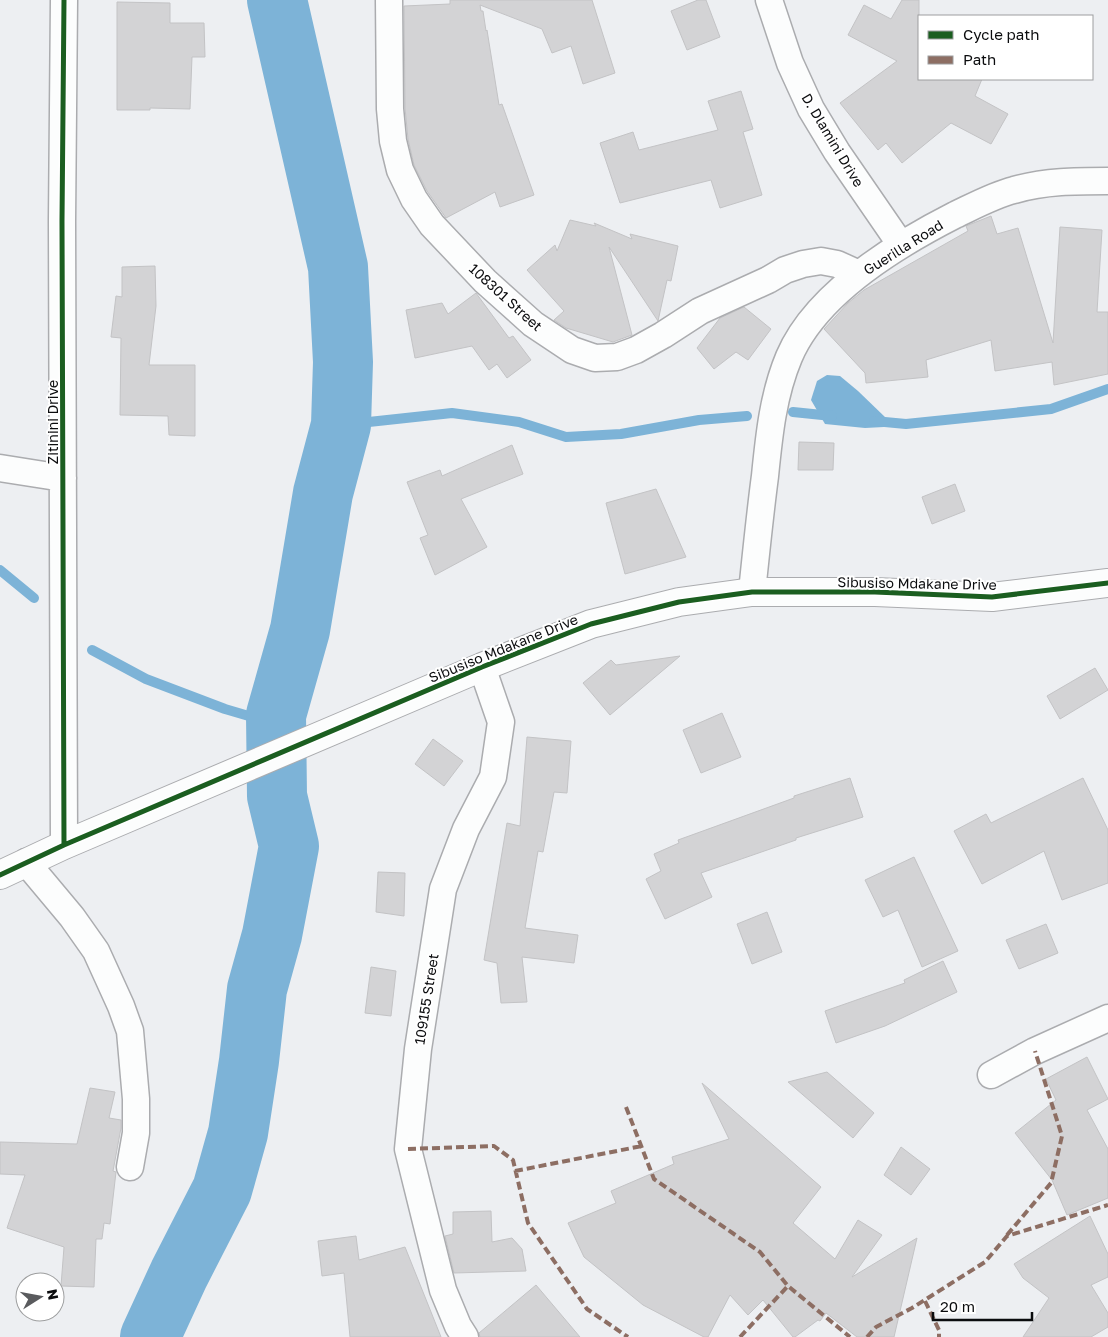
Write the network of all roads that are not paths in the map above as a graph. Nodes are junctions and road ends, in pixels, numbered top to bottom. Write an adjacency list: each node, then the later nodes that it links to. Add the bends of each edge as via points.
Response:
1 (64, 0): 8 (street, Zitinini Drive)
2 (389, 0): 6 (street, 108301 Street, via 393,141 400,170 414,200 432,225 485,281 533,324 572,350 595,358 636,350 700,311 803,264 821,261)
3 (769, 0): 5 (street, D. Dlamini Drive, via 790,62 811,109)
4 (1108, 181): 5 (street, Guerilla Road, via 1040,184 1013,190 982,202)
5 (901, 245): 6 (street, Guerilla Road)
6 (860, 274): 10 (street, Guerilla Road, via 822,307 801,332 776,391)
7 (0, 468): 8 (street)
8 (63, 478): 12 (street, Zitinini Drive)
9 (1108, 583): 10 (street, Sibusiso Mdakane Drive, via 992,597 875,592)
10 (752, 592): 11 (street, Sibusiso Mdakane Drive, via 679,602 591,624)
11 (482, 667): 12 (street, Sibusiso Mdakane Drive); 18 (street, 109155 Street, via 501,722 493,777 466,829 443,889 418,1049 408,1148 443,1290)
12 (64, 845): 13 (street, Sibusiso Mdakane Drive)
13 (26, 862): 14 (street, Sibusiso Mdakane Drive); 17 (street, via 96,951 130,1030 136,1099 136,1133)
14 (0, 875)
15 (1108, 1018): 16 (street)
16 (991, 1075)
17 (130, 1168)
18 (466, 1337)

